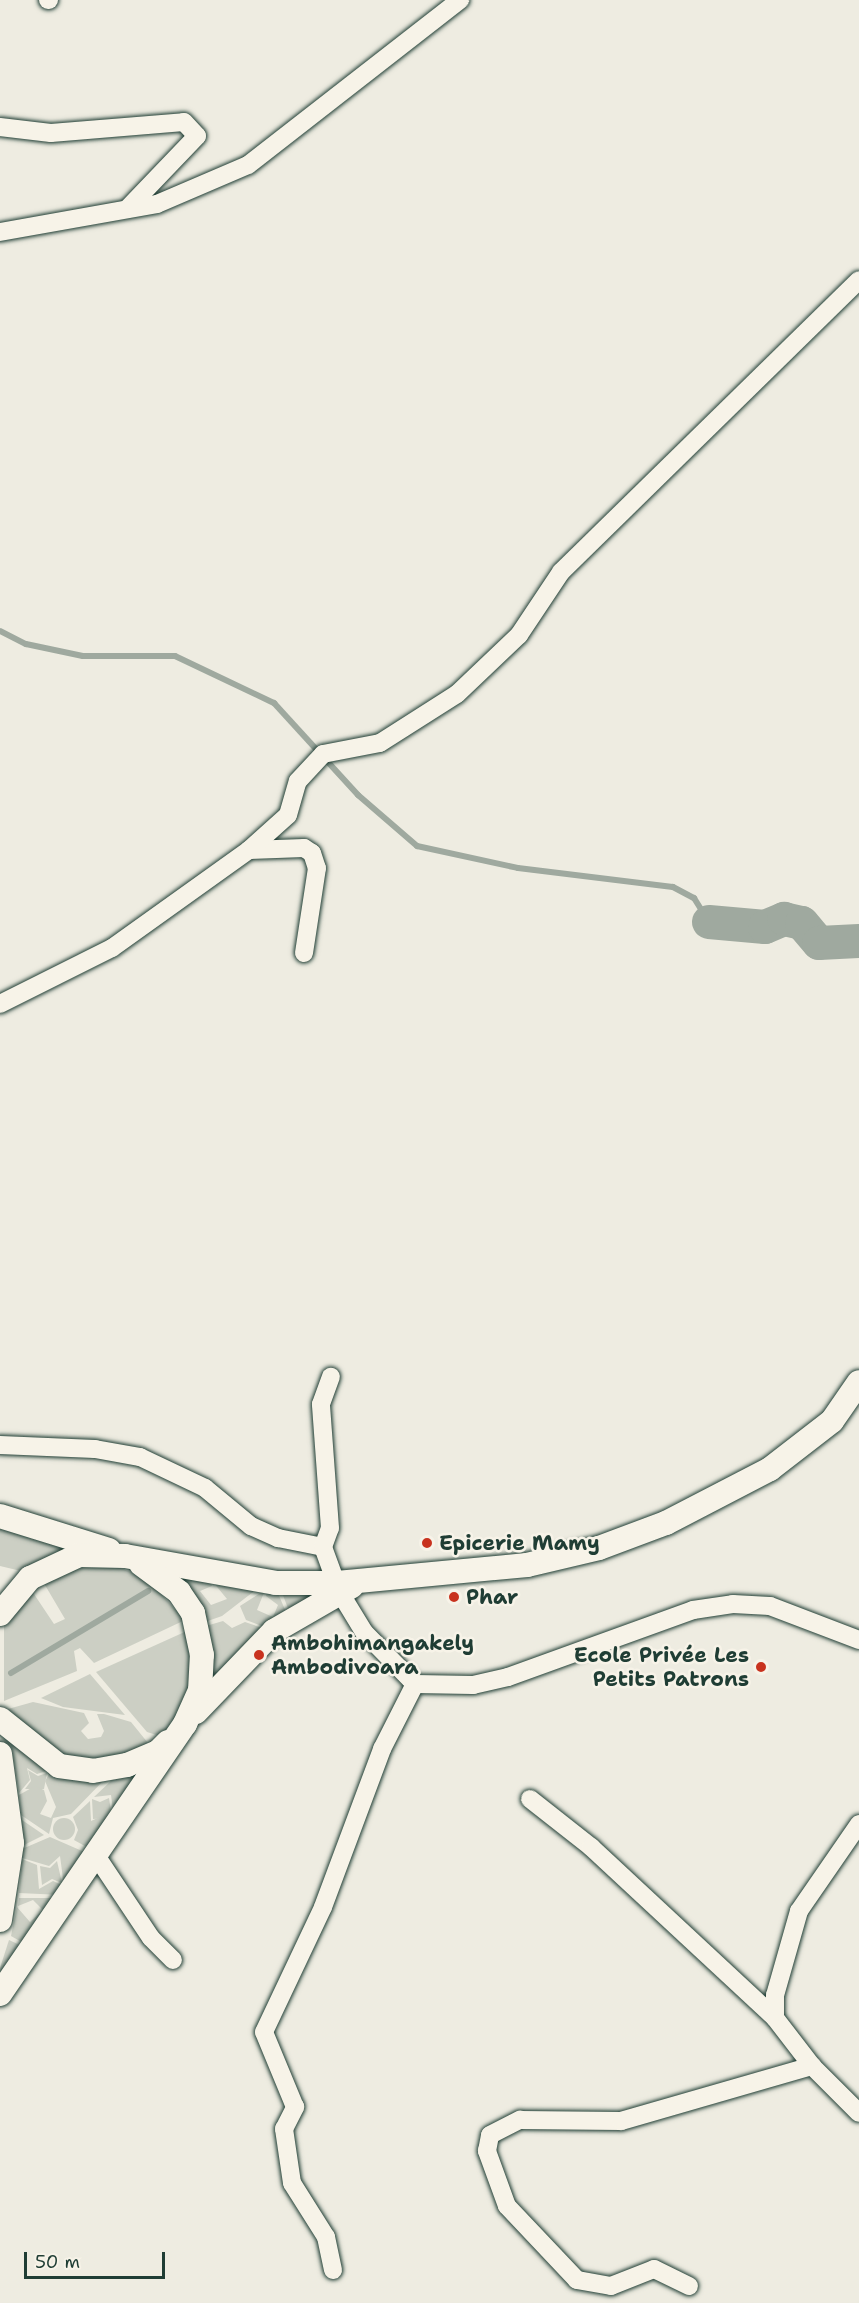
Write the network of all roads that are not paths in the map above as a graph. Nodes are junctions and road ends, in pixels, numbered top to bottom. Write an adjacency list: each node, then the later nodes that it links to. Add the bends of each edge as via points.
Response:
1 (460, 0): 3 (street, via 248,165 156,204)
2 (0, 127): 3 (street, via 51,133 184,122 197,136)
3 (127, 209): 4 (street)
4 (0, 232)
5 (859, 279): 6 (street, via 561,572 519,635 457,694 380,742 323,754 298,781 288,815)
6 (249, 850): 7 (street, via 304,848 312,853 317,868); 8 (street, via 112,948)
7 (304, 953)
8 (0, 1004)
9 (331, 1377): 13 (street, via 321,1404 330,1528)
10 (859, 1382): 15 (main road, via 845,1406 810,1441 770,1469 666,1523 599,1548 526,1564)
11 (0, 1445): 13 (street, via 95,1449 140,1457 205,1488 251,1526)
12 (0, 1516): 14 (main road)
13 (323, 1547): 15 (street)
14 (125, 1556): 15 (main road, via 276,1583); 16 (main road, via 78,1556 54,1563 12,1594); 20 (main road, via 160,1576 193,1613 203,1674)
15 (338, 1587): 18 (street, via 364,1632); 20 (main road, via 255,1648)
16 (0, 1614)
17 (859, 1640): 18 (street, via 770,1606 733,1604 693,1610 508,1677 473,1685)
18 (414, 1684): 31 (street, via 382,1749 323,1906 264,2032 294,2107 284,2129 292,2182 326,2237)
19 (0, 1719): 20 (main road, via 60,1766 93,1772 158,1752)
20 (185, 1724): 24 (main road)
21 (0, 1754): 25 (main road, via 12,1843)
22 (530, 1799): 28 (street, via 591,1847)
23 (859, 1824): 28 (street, via 799,1911 775,1995)
24 (97, 1857): 26 (street, via 151,1938); 27 (main road)
25 (0, 1920)
26 (173, 1959)
27 (0, 1995)
28 (775, 2018): 29 (street)
29 (812, 2066): 30 (street); 32 (street, via 621,2121 520,2120 490,2135 487,2151 507,2206 577,2280 611,2286 654,2270)
30 (859, 2113)
31 (333, 2270)
32 (688, 2286)

